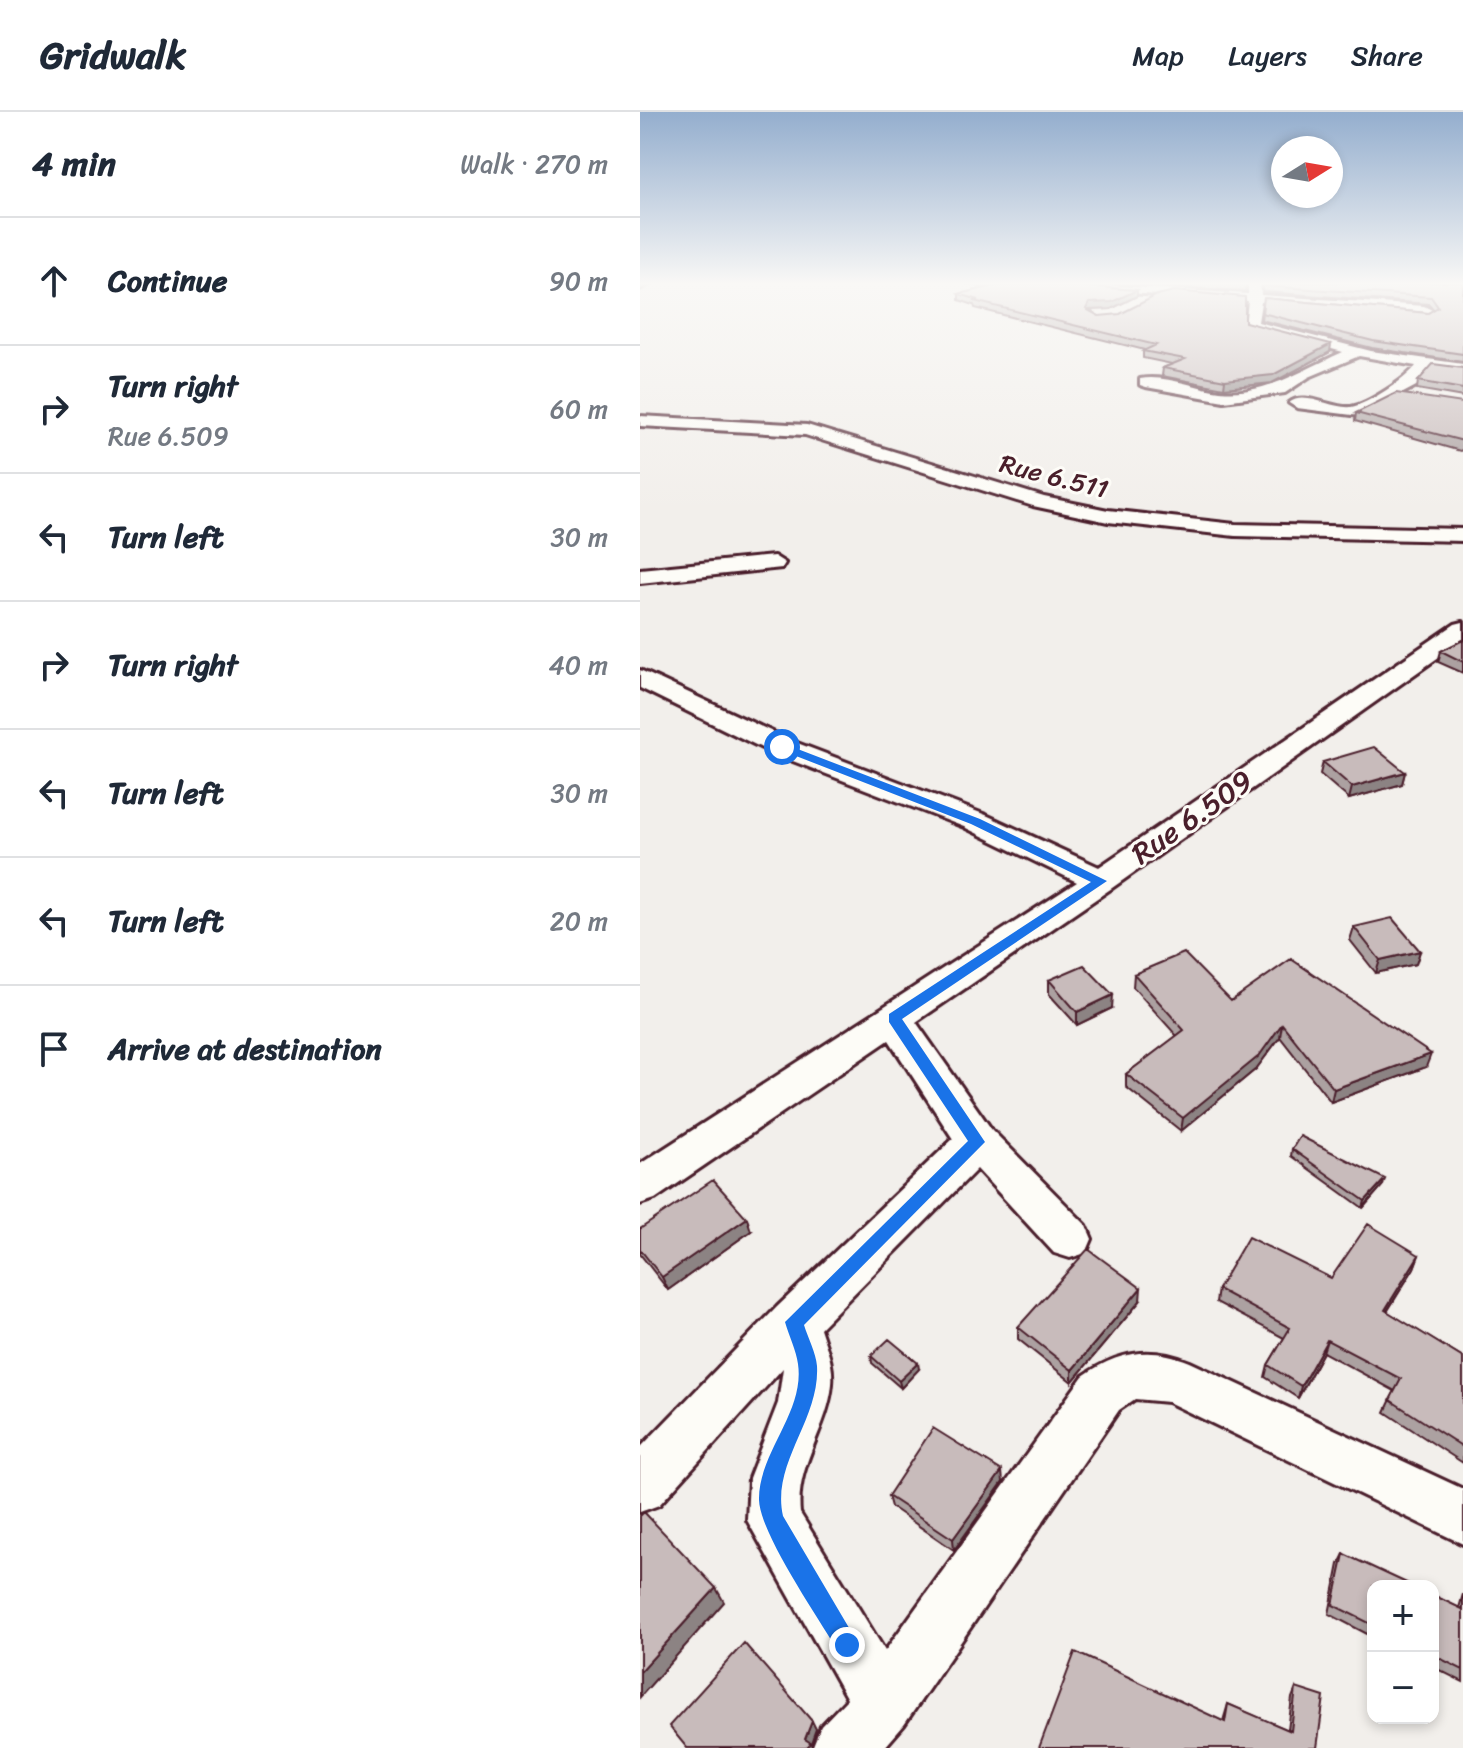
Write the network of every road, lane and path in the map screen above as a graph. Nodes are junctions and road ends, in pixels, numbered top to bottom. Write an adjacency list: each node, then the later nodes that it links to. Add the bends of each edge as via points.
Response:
1 (1342, 358): 5 (street, via 1279,390 1224,396)
2 (1390, 358): 3 (street)
3 (1425, 365): 4 (street); 6 (street, via 1422,374)
4 (1463, 369)
5 (1146, 382)
6 (1394, 393): 7 (street); 8 (street, via 1354,412)
7 (1425, 398)
8 (1297, 403)
9 (640, 421): 10 (street, Rue 6.511, via 807,430 1040,502 1108,516 1251,531)
10 (1463, 535)
11 (774, 563): 12 (street)
12 (640, 576)
13 (1463, 629): 15 (street, Rue 6.509)
14 (640, 678): 15 (street, via 782,747 975,821)
15 (1101, 881): 16 (street, Rue 6.509)
16 (894, 1018): 17 (street); 18 (street, Rue 6.509)
17 (977, 1142): 19 (street); 20 (street)
18 (640, 1186)
19 (1070, 1239)
20 (794, 1322): 21 (street); 23 (street, via 808,1365 804,1398 773,1475 769,1499 774,1520)
21 (640, 1486)
22 (1463, 1517): 23 (street, via 1173,1379 1140,1372 1101,1393)
23 (883, 1704): 24 (street)
24 (843, 1748)

